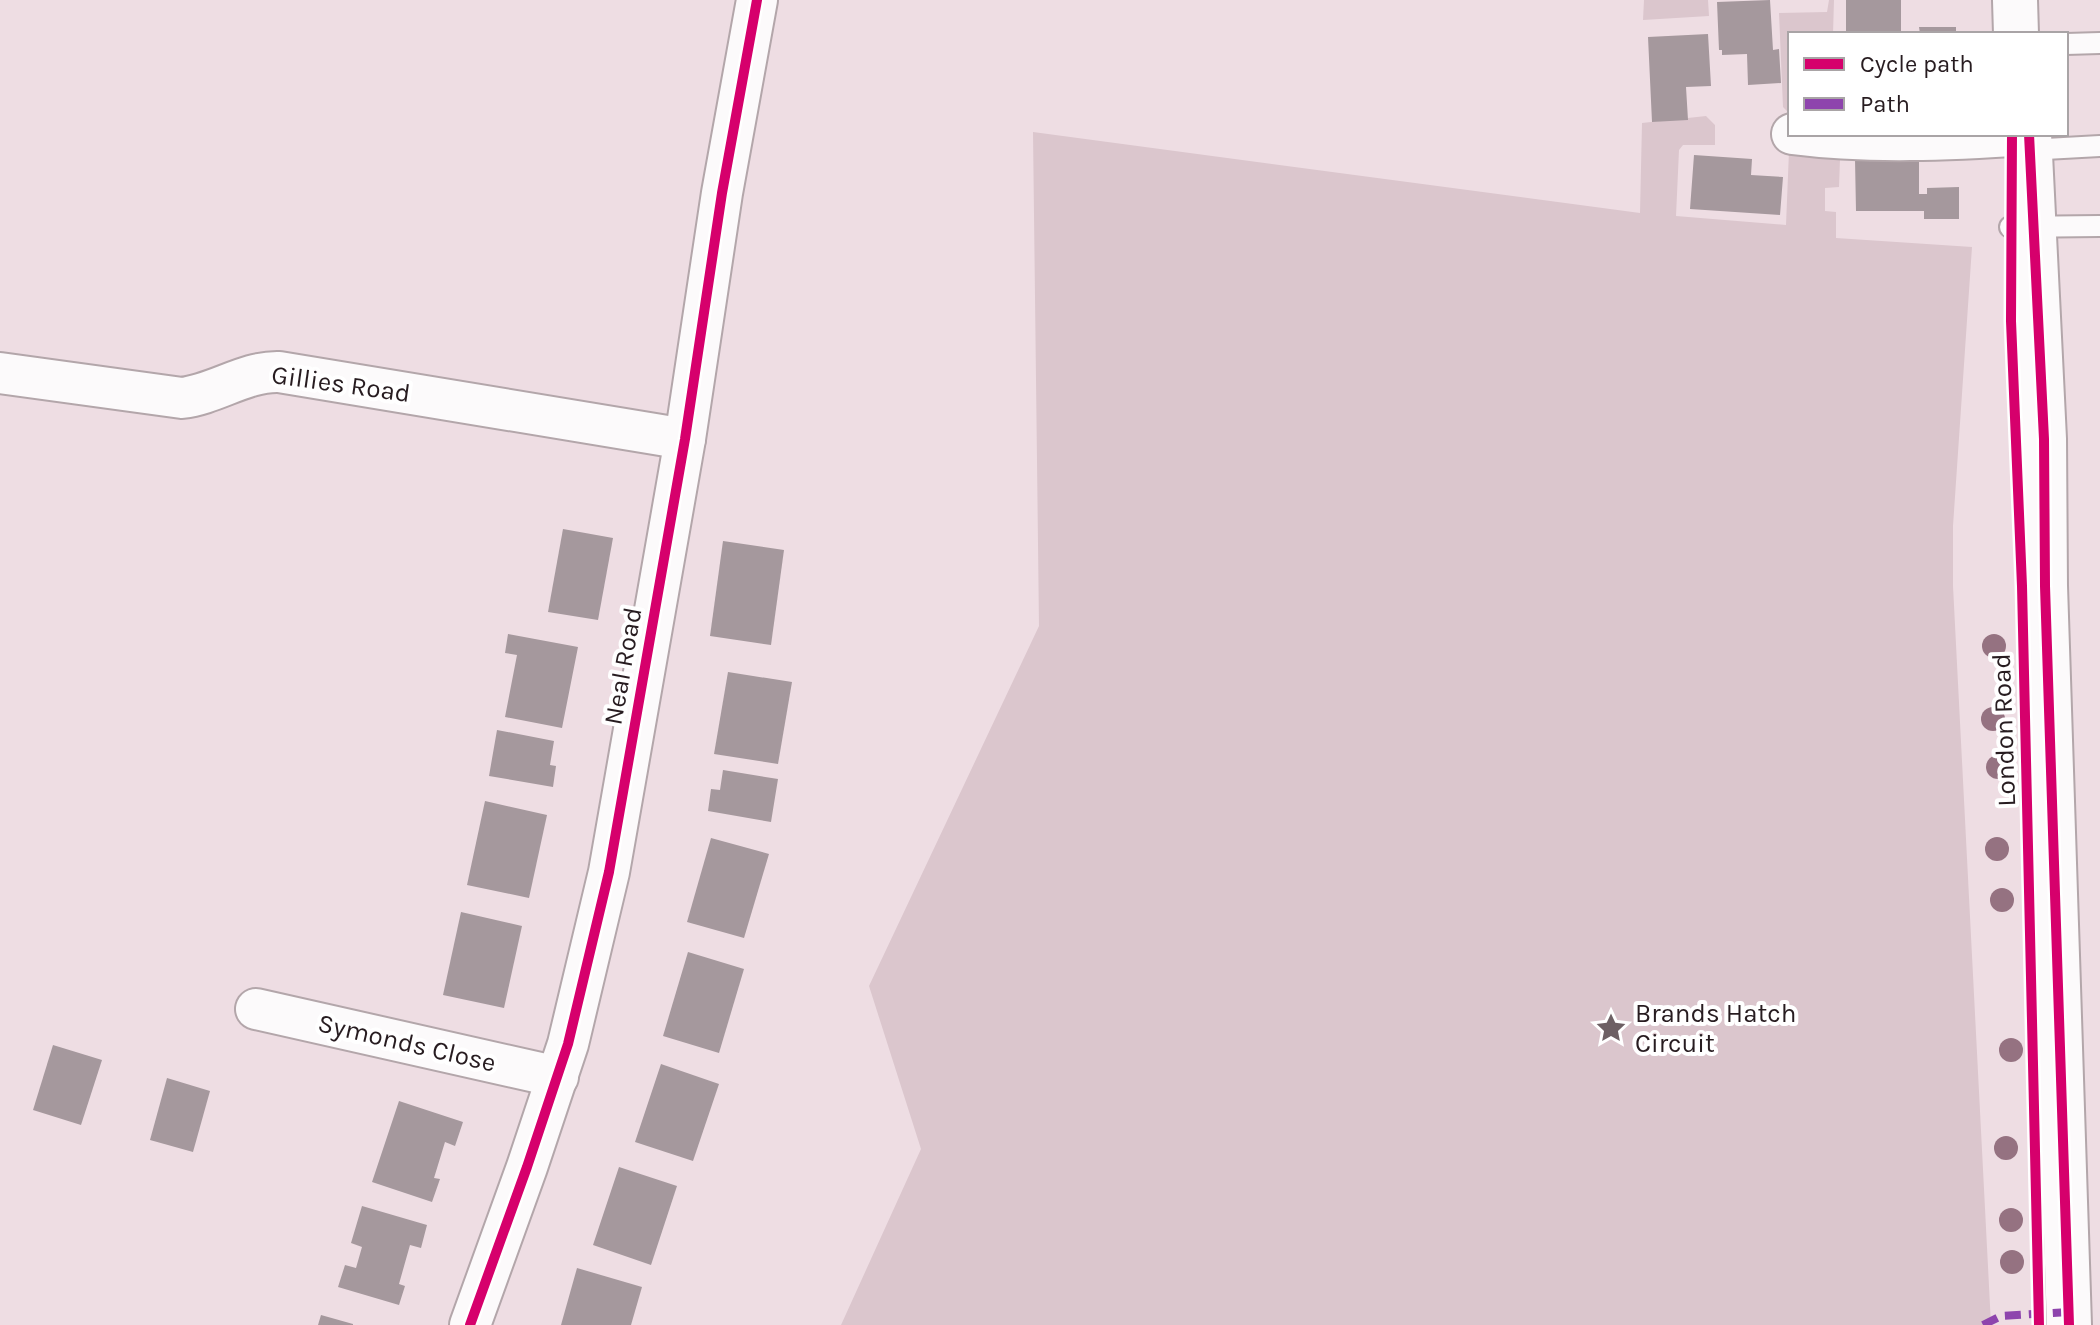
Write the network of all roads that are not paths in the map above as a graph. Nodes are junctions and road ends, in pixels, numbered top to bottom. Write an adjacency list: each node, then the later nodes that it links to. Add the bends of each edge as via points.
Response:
1 (757, 0): 12 (street, Neal Road)
2 (2015, 0): 3 (main road)
3 (2016, 32)
4 (2100, 43): 5 (lane)
5 (2068, 44)
6 (1805, 136): 7 (street)
7 (2021, 140): 8 (lane); 10 (main road, London Road)
8 (2100, 146)
9 (2100, 226): 10 (lane)
10 (2023, 227): 16 (main road, London Road, via 2012,337); 17 (main road, London Road, via 2044,439)
11 (0, 373): 12 (street, Gillies Road, via 182,398 203,396 265,371 279,372)
12 (685, 439): 14 (street, Neal Road, via 609,872)
13 (256, 1009): 14 (street, Symonds Close)
14 (558, 1077): 15 (street, Neal Road)
15 (470, 1325)
16 (2039, 1325)
17 (2069, 1325)

